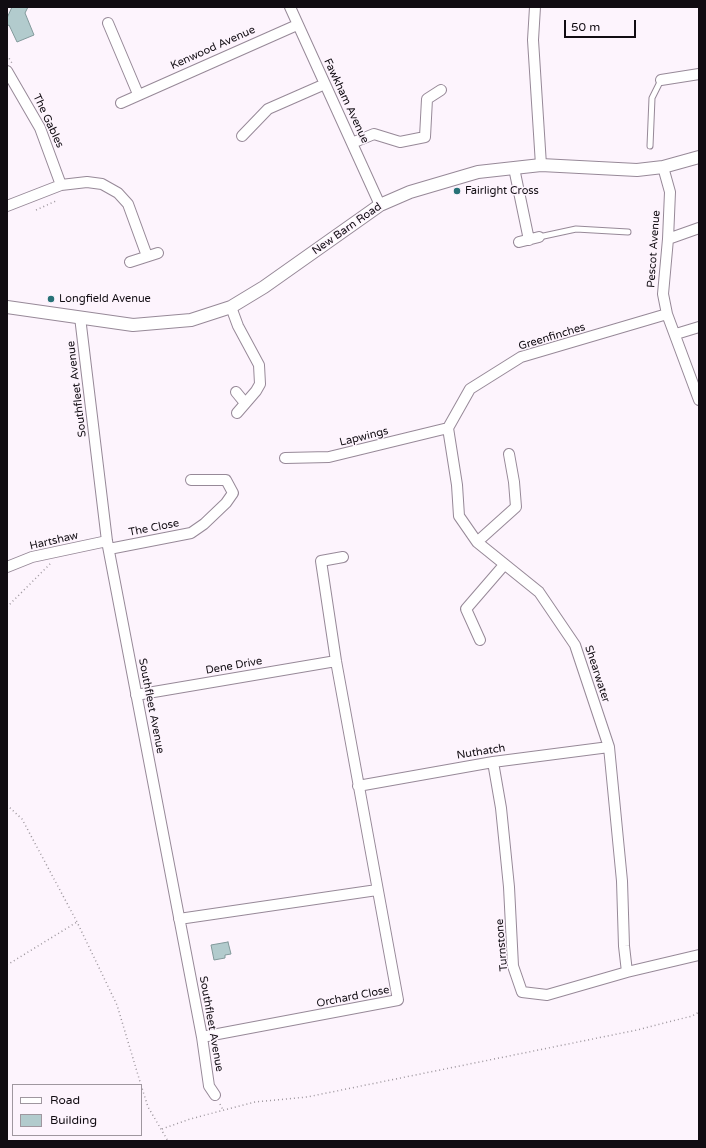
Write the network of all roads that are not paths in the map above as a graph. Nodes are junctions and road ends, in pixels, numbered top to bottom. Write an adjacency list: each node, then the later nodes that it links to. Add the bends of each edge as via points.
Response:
1 (290, 7): 4 (street, Fawkham Avenue)
2 (535, 7): 16 (street, via 533,40)
3 (108, 23): 10 (street)
4 (297, 25): 8 (street, Fawkham Avenue); 10 (street, Kenwood Avenue)
5 (7, 71): 19 (street, The Gables, via 40,128)
6 (699, 74): 7 (street)
7 (661, 80): 14 (lane, via 652,98)
8 (325, 84): 12 (street, via 268,109); 13 (street, Fawkham Avenue)
9 (441, 90): 13 (street, via 427,99 425,137 400,142 374,134)
10 (138, 94): 11 (street, Kenwood Avenue)
11 (121, 102)
12 (242, 136)
13 (352, 143): 20 (street, Fawkham Avenue)
14 (650, 146)
15 (699, 157): 17 (street, New Barn Road)
16 (541, 165): 17 (street, New Barn Road, via 637,170); 18 (street, New Barn Road)
17 (663, 167): 25 (street, Pescot Avenue, via 670,192)
18 (514, 168): 20 (street, New Barn Road, via 478,172 410,192); 24 (street)
19 (62, 185): 21 (street); 28 (street, via 98,182 118,193 128,204)
20 (380, 205): 31 (street, New Barn Road, via 264,287)
21 (7, 206)
22 (699, 228): 25 (street)
23 (628, 232): 24 (lane, via 576,229)
24 (534, 239): 26 (street)
25 (668, 239): 32 (street, Pescot Avenue, via 663,294)
26 (519, 242)
27 (158, 253): 28 (street)
28 (147, 256): 29 (street)
29 (130, 262)
30 (7, 307): 33 (street, New Barn Road)
31 (231, 307): 33 (street, New Barn Road, via 191,320 133,325); 38 (street, via 259,365 260,384)
32 (667, 314): 35 (street, Pescot Avenue); 40 (street, Greenfinches, via 522,357 470,389)
33 (80, 317): 45 (street, Southfleet Avenue)
34 (699, 327): 35 (street)
35 (676, 334): 37 (street, Pescot Avenue)
36 (236, 392): 38 (street)
37 (699, 400)
38 (245, 403): 39 (street)
39 (237, 413)
40 (448, 428): 42 (street, Lapwings, via 329,458); 44 (street, Shearwater, via 459,516)
41 (509, 454): 44 (street, via 516,507)
42 (285, 458)
43 (191, 480): 45 (street, The Close, via 226,480 233,493 192,533)
44 (477, 542): 47 (street, Shearwater)
45 (108, 545): 48 (street, Hartshaw, via 63,550 32,557); 51 (street, Southfleet Avenue)
46 (343, 557): 50 (street, via 321,561)
47 (504, 565): 49 (street, via 466,609); 52 (street, Shearwater, via 539,592 575,645)
48 (7, 567)
49 (480, 640)
50 (336, 661): 51 (street, Dene Drive); 54 (street)
51 (136, 695): 56 (street, Southfleet Avenue)
52 (609, 747): 53 (street, Nuthatch); 58 (street, Shearwater, via 622,881)
53 (493, 762): 54 (street, Nuthatch); 58 (street, Turnstone, via 501,808 509,887 513,966 522,992 546,995)
54 (358, 786): 55 (street, Orchard Close)
55 (377, 890): 56 (street); 59 (street, Orchard Close, via 398,1000)
56 (179, 920): 59 (street, Southfleet Avenue)
57 (699, 955): 58 (street, Turnstone)
58 (627, 972)
59 (202, 1037): 60 (street, Southfleet Avenue, via 209,1086)
60 (216, 1095)

